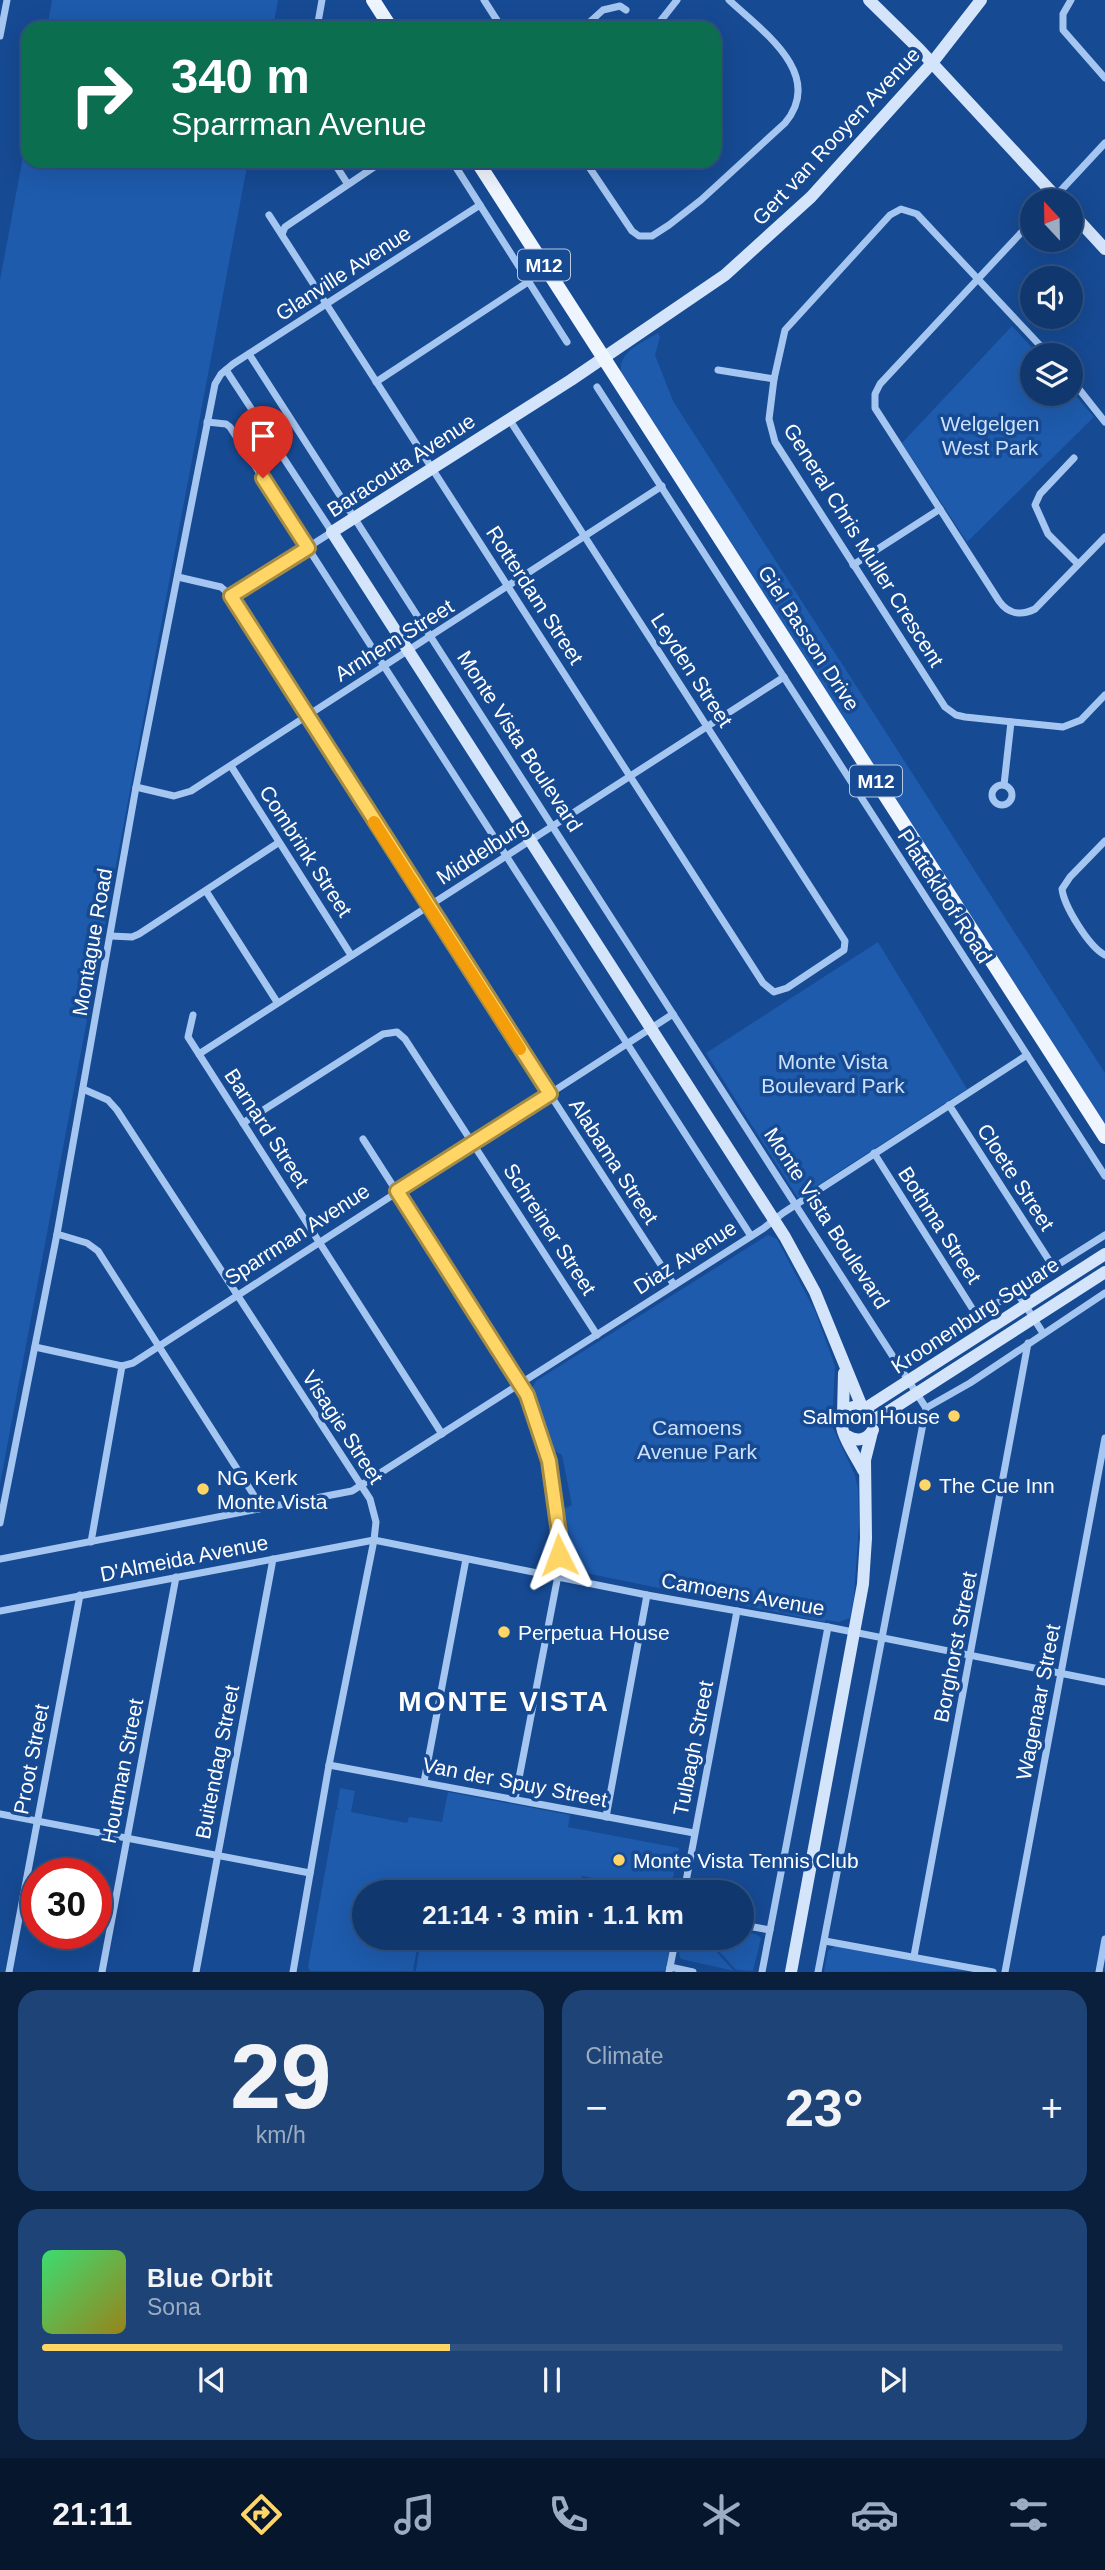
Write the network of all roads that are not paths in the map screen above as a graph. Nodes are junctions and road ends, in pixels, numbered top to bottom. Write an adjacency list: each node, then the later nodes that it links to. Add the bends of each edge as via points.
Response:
1 (6, 0): 16 (street)
2 (323, 0): 11 (street)
3 (373, 0): 12 (main road)
4 (484, 0): 13 (street)
5 (677, 0): 15 (street)
6 (729, 0): 24 (street, via 788,57 798,94 785,123 701,200 652,236 632,231)
7 (869, 0): 17 (main road)
8 (981, 0): 17 (main road, Gert van Rooyen Avenue)
9 (1072, 0): 18 (street, via 1063,14 1063,30)
10 (626, 10): 14 (street, via 620,6 603,10)
11 (318, 21)
12 (386, 21)
13 (498, 21)
14 (591, 21)
15 (660, 21)
16 (0, 36)
17 (932, 63): 26 (main road); 40 (main road, Gert van Rooyen Avenue, via 811,197 756,249 692,299)
18 (1105, 78)
19 (1105, 143): 27 (street)
20 (337, 168): 25 (street)
21 (372, 168): 25 (street)
22 (456, 168): 28 (street)
23 (482, 168): 40 (main road, Giel Basson Drive / M12)
24 (590, 168)
25 (347, 183): 32 (street, via 285,227)
26 (1046, 189)
27 (1065, 189)
28 (480, 205): 35 (street); 36 (street, Glanville Avenue)
29 (269, 215): 32 (street, Rotterdam Street)
30 (1083, 225): 33 (main road)
31 (1020, 233): 34 (street)
32 (282, 234): 36 (street, Rotterdam Street)
33 (1105, 249)
34 (978, 279): 38 (street); 43 (street, General Chris Muller Crescent, via 917,214 908,209 895,211 792,321 781,341); 53 (street, via 875,394 875,408)
35 (528, 282): 37 (street); 44 (street)
36 (327, 305): 39 (street, Glanville Avenue); 44 (street, Rotterdam Street)
37 (567, 342)
38 (1038, 343)
39 (249, 354): 41 (street, Glanville Avenue); 54 (street, Monte Vista Boulevard)
40 (604, 357): 47 (main road, Baracouta Avenue); 98 (main road, Giel Basson Drive / M12)
41 (226, 370): 48 (street, Montague Road, via 215,384); 55 (street)
42 (718, 370): 43 (street)
43 (774, 379): 60 (street, General Chris Muller Crescent, via 769,419 775,442)
44 (376, 382): 51 (street, Rotterdam Street)
45 (597, 387): 52 (street, Plattekloof Road)
46 (1083, 394): 49 (street)
47 (509, 418): 51 (main road, Baracouta Avenue); 56 (street, Leyden Street)
48 (207, 422): 58 (street, via 230,427); 61 (street, Montague Road)
49 (1105, 422)
50 (1074, 458): 59 (street, via 1035,505 1048,534)
51 (431, 468): 54 (main road, Baracouta Avenue); 62 (street, Rotterdam Street)
52 (662, 486): 56 (street, Arnhem Street); 67 (street, Plattekloof Road)
53 (940, 509): 59 (street, via 999,601 1012,612 1035,609); 60 (street)
54 (353, 517): 55 (main road, Baracouta Avenue); 64 (street, Monte Vista Boulevard)
55 (332, 532): 58 (street, Baracouta Avenue); 65 (main road)
56 (585, 537): 62 (street, Arnhem Street); 71 (street, Leyden Street)
57 (1105, 537): 59 (street)
58 (308, 548): 63 (street, Baracouta Avenue); 66 (street)
59 (1078, 564)
60 (853, 565): 70 (street, General Chris Muller Crescent, via 945,707 956,715)
61 (178, 577): 63 (street, via 221,587); 75 (street, Montague Road)
62 (509, 586): 64 (street, Arnhem Street); 73 (street, Rotterdam Street)
63 (231, 596): 69 (street, Alabama Street)
64 (431, 637): 65 (street, Arnhem Street); 76 (street, Monte Vista Boulevard)
65 (408, 652): 66 (street, Arnhem Street); 77 (main road)
66 (384, 666): 69 (street, Arnhem Street); 80 (street)
67 (784, 677): 71 (street, Middelburg); 93 (street, Plattekloof Road)
68 (1105, 695): 70 (street, General Chris Muller Crescent, via 1069,726)
69 (307, 715): 72 (street, Arnhem Street); 82 (street, Alabama Street)
70 (1011, 722): 74 (street)
71 (707, 727): 73 (street, Middelburg); 86 (street, Leyden Street, via 845,941 844,950)
72 (231, 766): 75 (street, Arnhem Street, via 184,795); 79 (street, Combrink Street)
73 (631, 775): 76 (street, Middelburg); 86 (street, Rotterdam Street, via 763,983)
74 (1004, 785)
75 (136, 788): 83 (street, Montague Road)
76 (552, 827): 77 (street, Middelburg); 88 (street, Monte Vista Boulevard)
77 (529, 841): 80 (street, Middelburg); 90 (main road)
78 (1105, 841): 85 (street, via 1062,889 1074,918)
79 (278, 843): 81 (street); 84 (street, Combrink Street)
80 (506, 856): 82 (street, Middelburg); 91 (street)
81 (206, 891): 83 (street, via 139,934); 87 (street)
82 (428, 907): 84 (street, Middelburg); 95 (street, Alabama Street)
83 (111, 936): 94 (street, Montague Road)
84 (351, 955): 87 (street, Middelburg)
85 (1105, 955)
86 (774, 992)
87 (277, 1002): 92 (street, Middelburg)
88 (673, 1014): 90 (street, Sparrman Avenue); 104 (street, Monte Vista Boulevard)
89 (193, 1015): 92 (street, Barnard Street, via 188,1037)
90 (651, 1029): 91 (street, Sparrman Avenue); 105 (main road)
91 (627, 1044): 95 (street, Sparrman Avenue); 108 (street)
92 (199, 1055): 97 (street, Barnard Street)
93 (1027, 1055): 96 (street, Diaz Avenue); 102 (street, Plattekloof Road)
94 (83, 1089): 106 (street, Montague Road); 116 (street, Visagie Street, via 108,1100 117,1110)
95 (550, 1094): 100 (street, Sparrman Avenue); 113 (street, Alabama Street)
96 (949, 1105): 101 (street, Diaz Avenue); 111 (street, Cloete Street)
97 (243, 1124): 100 (street, Schreiner Street, via 383,1034 397,1032); 109 (street, Barnard Street)
98 (1105, 1138)
99 (363, 1139): 103 (street)
100 (473, 1142): 103 (street, Sparrman Avenue); 121 (street, Schreiner Street)
101 (874, 1153): 104 (street, Diaz Avenue); 118 (street, Bothma Street)
102 (1105, 1176)
103 (397, 1191): 109 (street, Sparrman Avenue); 129 (street)
104 (796, 1205): 105 (street, Diaz Avenue); 126 (street, Monte Vista Boulevard)
105 (774, 1220): 108 (street, Diaz Avenue); 125 (main road, via 815,1292)
106 (57, 1234): 123 (street, Montague Road); 124 (street, via 98,1251)
107 (1105, 1235): 111 (street, Kroonenburg Square)
108 (751, 1236): 113 (street, Diaz Avenue)
109 (319, 1241): 116 (street, Sparrman Avenue); 134 (street, Barnard Street)
110 (1105, 1254): 117 (main road, Kroonenburg Square)
111 (1054, 1268): 114 (street, Kroonenburg Square)
112 (1105, 1272): 119 (main road, Kroonenburg Square)
113 (674, 1285): 121 (street, Diaz Avenue)
114 (1016, 1291): 117 (street); 118 (street, Kroonenburg Square)
115 (1105, 1293): 120 (street)
116 (236, 1294): 124 (street, Sparrman Avenue); 138 (street, Visagie Street)
117 (1025, 1304): 119 (street); 128 (main road, Kroonenburg Square)
118 (977, 1316): 126 (street, Kroonenburg Square)
119 (1034, 1319): 120 (street); 130 (main road, Kroonenburg Square)
120 (1043, 1333): 122 (street)
121 (597, 1335): 129 (street, Diaz Avenue)
122 (1028, 1343): 131 (street); 155 (street, Borghorst Street)
123 (35, 1347): 127 (street); 140 (street, Montague Road)
124 (160, 1347): 127 (street, Sparrman Avenue); 139 (street)
125 (841, 1357): 132 (main road); 133 (main road)
126 (899, 1365): 128 (street, Monte Vista Boulevard)
127 (122, 1366): 142 (street)
128 (908, 1380): 130 (street, Monte Vista Boulevard); 133 (main road, Kroonenburg Square)
129 (519, 1384): 134 (street, Diaz Avenue); 147 (street, via 549,1461 559,1533)
130 (916, 1393): 131 (street, Monte Vista Boulevard); 133 (main road, Kroonenburg Square, via 886,1413)
131 (926, 1408): 154 (street)
132 (843, 1415): 133 (main road, via 851,1408); 135 (main road, via 841,1426)
133 (868, 1416): 135 (main road, via 860,1440); 137 (main road)
134 (442, 1434): 138 (street, Diaz Avenue)
135 (847, 1436): 137 (main road)
136 (1105, 1438): 156 (street, Wagenaar Street)
137 (864, 1474): 153 (main road, via 865,1566)
138 (361, 1486): 139 (street, D'Almeida Avenue); 141 (street, Visagie Street, via 375,1513)
139 (262, 1508): 142 (street, D'Almeida Avenue)
140 (0, 1523)
141 (374, 1540): 144 (street, D'Almeida Avenue); 145 (street, Camoens Avenue); 158 (street, Visagie Street)
142 (90, 1542): 143 (street, D'Almeida Avenue)
143 (0, 1559)
144 (273, 1559): 146 (street, D'Almeida Avenue); 166 (street, Buitendag Street)
145 (466, 1559): 147 (street, Camoens Avenue); 159 (street)
146 (176, 1577): 148 (street, D'Almeida Avenue); 165 (street, Houtman Street)
147 (557, 1577): 149 (street, Camoens Avenue); 160 (street)
148 (80, 1595): 150 (street, D'Almeida Avenue); 163 (street, Proot Street)
149 (647, 1595): 151 (street, Camoens Avenue); 162 (street)
150 (0, 1611)
151 (737, 1611): 152 (street, Camoens Avenue); 164 (street, Tulbagh Street)
152 (828, 1627): 153 (street, Camoens Avenue); 170 (street)
153 (855, 1633): 154 (street, Camoens Avenue); 182 (main road)
154 (881, 1638): 155 (street, Camoens Avenue); 172 (street)
155 (971, 1656): 156 (street, Camoens Avenue); 174 (street, Borghorst Street)
156 (1062, 1674): 157 (street, Camoens Avenue); 185 (street, Wagenaar Street)
157 (1105, 1682)
158 (329, 1765): 159 (street, Van der Spuy Street); 167 (street, Visagie Street)
159 (424, 1782): 160 (street, Van der Spuy Street)
160 (515, 1799): 162 (street, Van der Spuy Street)
161 (0, 1814): 163 (street)
162 (606, 1817): 164 (street, Van der Spuy Street)
163 (37, 1821): 165 (street); 176 (street, Proot Street)
164 (694, 1833): 168 (street, Tulbagh Street)
165 (127, 1838): 166 (street); 177 (street, Houtman Street)
166 (217, 1855): 167 (street); 178 (street, Buitendag Street)
167 (310, 1873): 179 (street, Visagie Street)
168 (686, 1880)
169 (754, 1927): 170 (street)
170 (769, 1930): 181 (street)
171 (1105, 1939): 186 (street)
172 (825, 1941): 174 (street); 183 (street)
173 (674, 1950): 175 (street)
174 (914, 1956): 184 (street)
175 (670, 1969): 180 (street)
176 (9, 1972)
177 (102, 1972)
178 (196, 1972)
179 (293, 1972)
180 (693, 1972)
181 (762, 1972)
182 (791, 1972)
183 (818, 1972)
184 (993, 1972)
185 (1005, 1972)
186 (1099, 1972)

